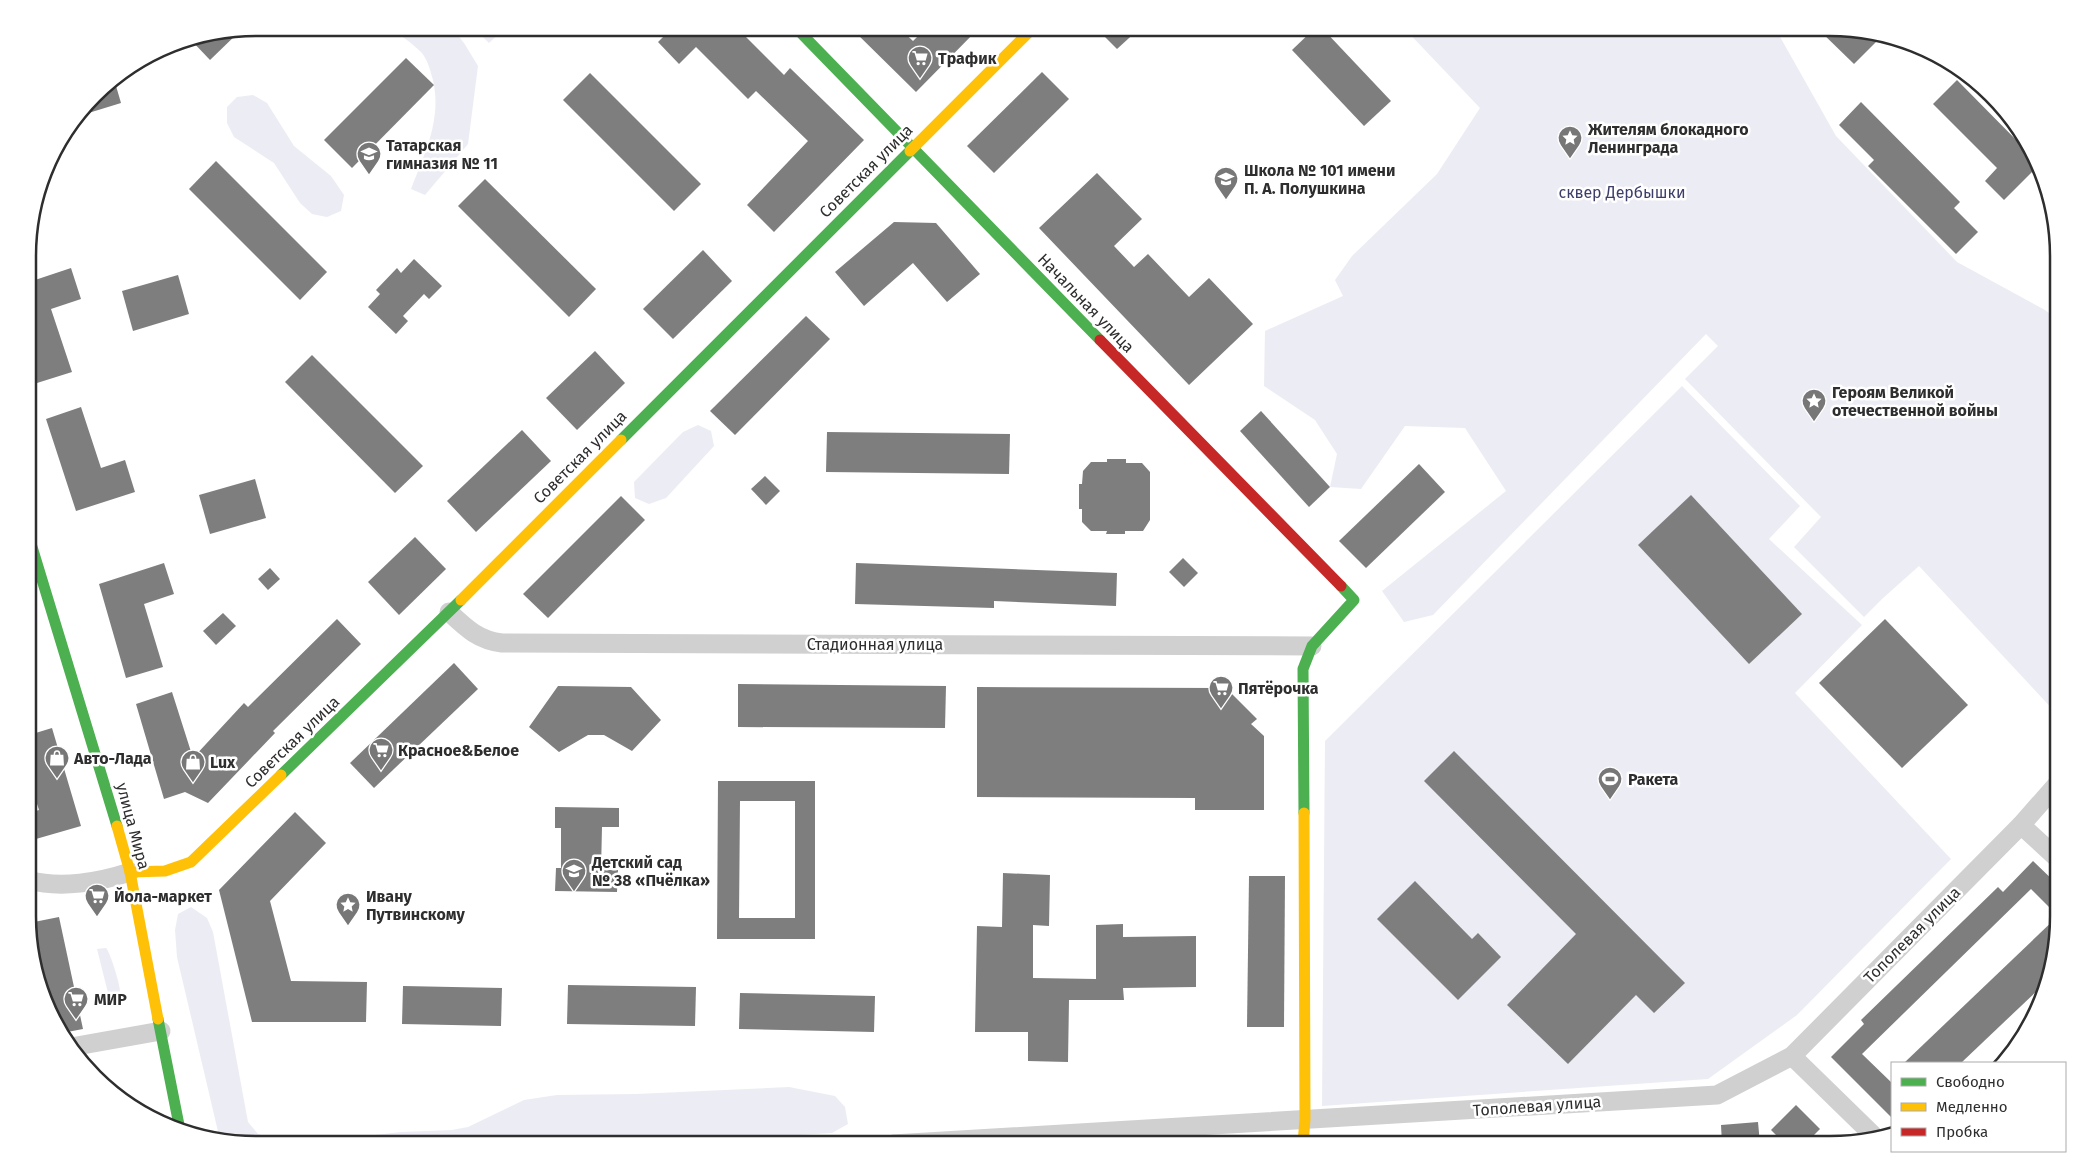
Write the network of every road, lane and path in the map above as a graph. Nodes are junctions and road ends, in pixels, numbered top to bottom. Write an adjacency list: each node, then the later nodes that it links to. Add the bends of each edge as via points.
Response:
1 (804, 36): 3 (street, Начальная улица)
2 (1025, 36): 3 (street, Советская улица)
3 (913, 147): 5 (street, Советская улица); 6 (street, Начальная улица, via 1354,600)
4 (36, 560): 10 (street, улица Мира)
5 (449, 612): 6 (street, Стадионная улица, via 474,634 502,643); 10 (street, Советская улица, via 191,862 165,872)
6 (1312, 646): 15 (street, via 1302,669)
7 (2050, 792): 8 (street, Тополевая улица)
8 (2021, 825): 9 (street); 14 (street, Тополевая улица)
9 (2050, 852)
10 (130, 872): 11 (street, via 79,882); 12 (street, улица Мира)
11 (36, 882)
12 (161, 1031): 13 (street); 16 (street, улица Мира)
13 (79, 1046)
14 (1792, 1056): 15 (street, Тополевая улица, via 1717,1095); 17 (street)
15 (1305, 1119): 18 (street, Тополевая улица); 19 (street)
16 (178, 1121)
17 (1870, 1132)
18 (1041, 1136)
19 (1304, 1136)

